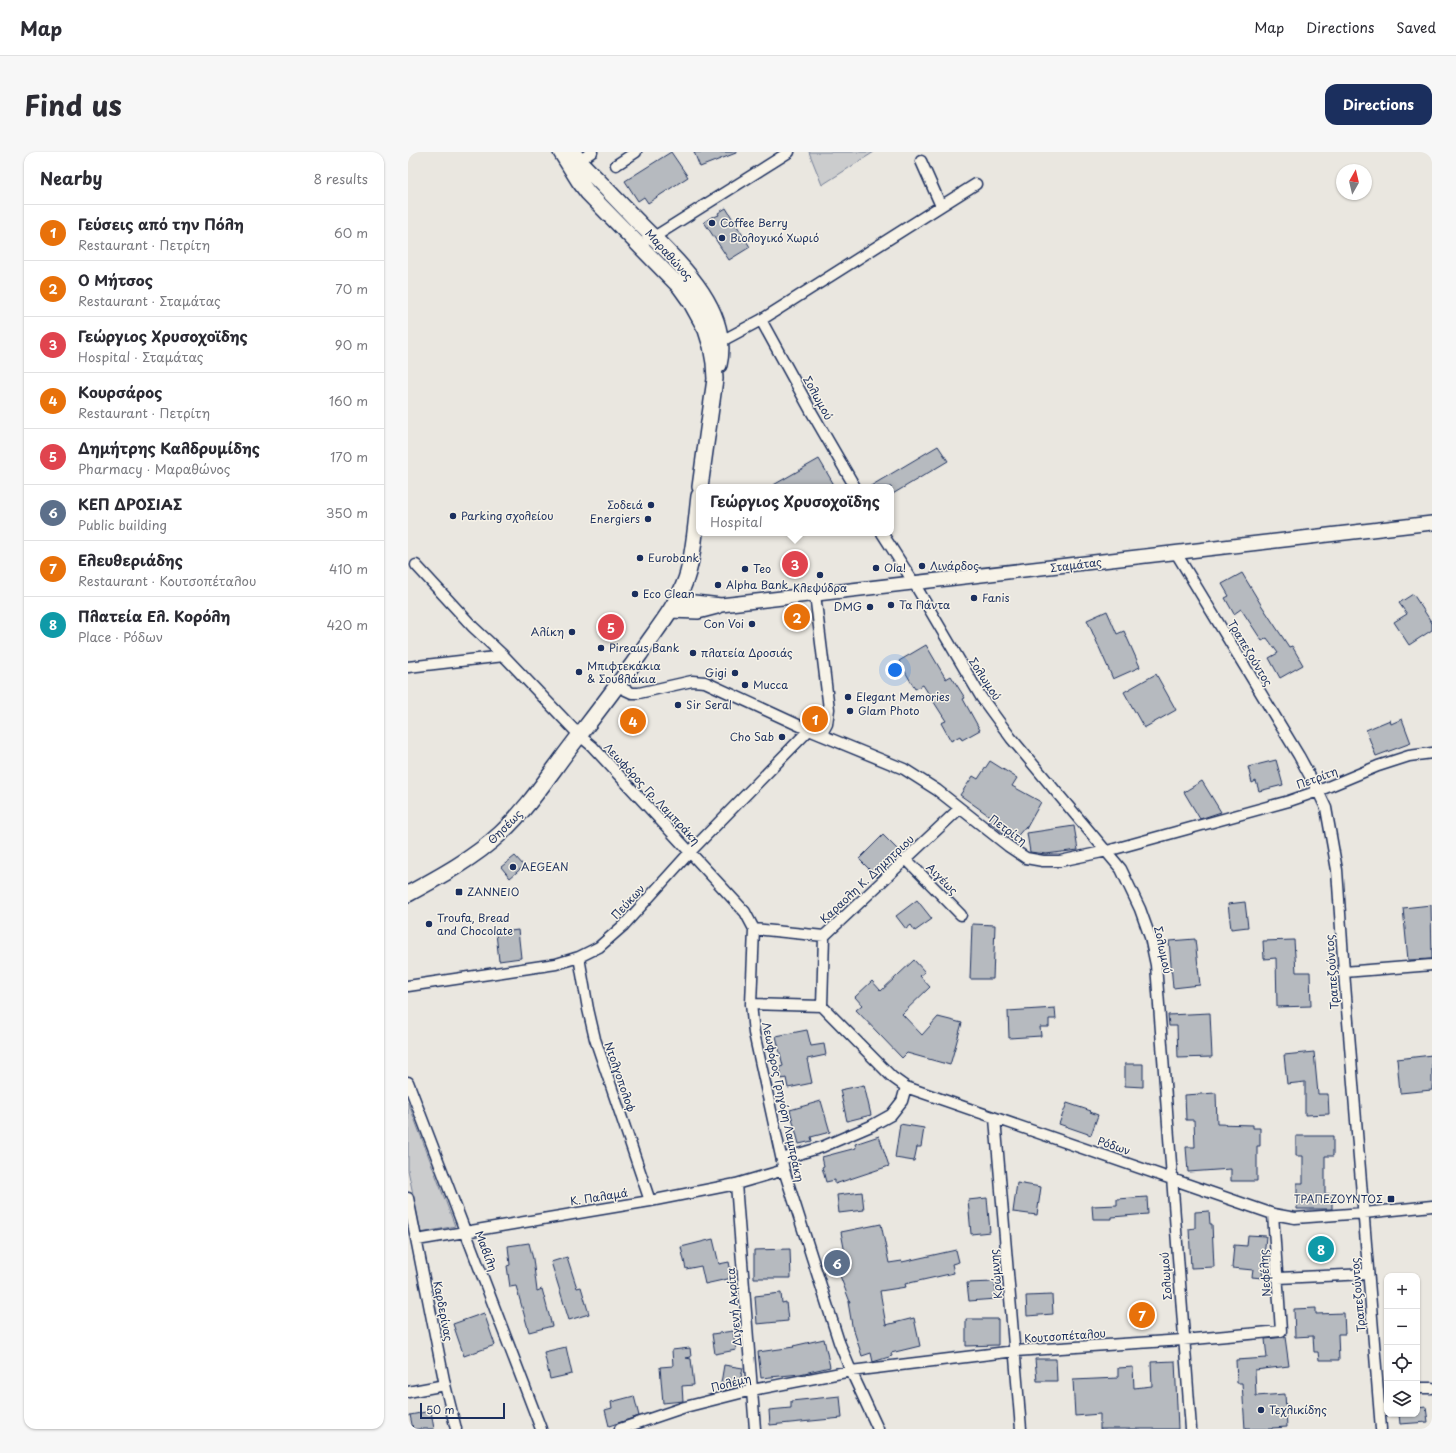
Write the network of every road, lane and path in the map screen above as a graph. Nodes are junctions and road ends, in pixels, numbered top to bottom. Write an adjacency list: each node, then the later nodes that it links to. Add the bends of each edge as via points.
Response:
1 (561, 152): 10 (main road, Μαραθώνος, via 579,182)
2 (592, 152): 5 (street)
3 (636, 152): 7 (street)
4 (789, 152): 11 (street)
5 (576, 157): 11 (main road, Μαραθώνος)
6 (921, 161): 9 (street)
7 (616, 166)
8 (976, 184): 9 (street)
9 (941, 206): 13 (street)
10 (626, 232): 11 (street, via 638,237); 12 (main road, Μαραθώνος)
11 (654, 238): 12 (street, via 648,239); 14 (main road, Μαραθώνος, via 688,274 706,299 713,312)
12 (641, 248): 14 (main road, Μαραθώνος, via 680,287)
13 (761, 320): 14 (street); 16 (street, Σολωμού)
14 (716, 343): 15 (main road, Μαραθώνος, via 715,379)
15 (700, 484)
16 (853, 484)
17 (696, 516): 24 (main road, via 686,579)
18 (1432, 523): 20 (street, Σταμάτας)
19 (884, 536): 22 (street, Σολωμού)
20 (1176, 553): 22 (street, Σταμάτας); 32 (street, Τραπεζούντος)
21 (416, 565): 25 (street, Λεωφόρος Γρ. Λαμπράκη, via 473,627)
22 (914, 583): 23 (street, Σταμάτας); 34 (street, Σολωμού, via 981,697 1011,738)
23 (815, 594): 24 (street, Σταμάτας, via 721,605); 29 (street, via 829,709)
24 (673, 606): 27 (main road)
25 (504, 656): 26 (street); 30 (street, Λεωφόρος Γρ. Λαμπράκη)
26 (408, 667)
27 (617, 686): 28 (street, Πετρίτη, via 632,693 639,693 692,681 706,682); 30 (main road)
28 (809, 730): 29 (street, Πετρίτη); 35 (street, Πεύκων)
29 (822, 735): 33 (street, Πετρίτη, via 904,769 937,790)
30 (580, 736): 35 (street, Λεωφόρος Γρ. Λαμπράκη); 37 (main road, Θησέως, via 536,794 502,832 480,851)
31 (1432, 753): 32 (street, Πετρίτη, via 1409,756 1384,764)
32 (1318, 791): 34 (street, Πετρίτη); 43 (street, Τραπεζούντος, via 1326,808 1337,870)
33 (959, 809): 34 (street, Πετρίτη, via 1026,858 1060,861); 36 (street, Καραολη Κ. Δημητριου)
34 (1107, 851): 52 (street, Σολωμού, via 1121,869 1140,910 1150,937 1156,965)
35 (690, 852): 39 (street, Λεωφόρος Γρ. Λαμπράκη, via 745,912); 41 (street, Πεύκων, via 624,925 599,947)
36 (906, 859): 38 (street, Αιγέως); 40 (street, Καραολη Κ. Δημητριου)
37 (408, 894)
38 (961, 915)
39 (754, 928): 40 (street); 45 (street)
40 (824, 936): 46 (street, Καραολη Κ. Δημητριου)
41 (579, 957): 44 (street, Πεύκων, via 556,964); 55 (street, Ντολγοπολοφ, via 595,1039)
42 (1432, 965): 43 (street)
43 (1344, 972): 57 (street, Τραπεζούντος)
44 (408, 986)
45 (751, 1004): 46 (street); 50 (street, Λεωφόρος Γρηγόρη Λαμπράκη, via 754,1033)
46 (822, 1006): 48 (street, Ρόδων, via 892,1077)
47 (408, 1082): 59 (street, Μαβίλη)
48 (906, 1086): 49 (street, Ρόδων); 50 (street, via 902,1101 891,1115 822,1147)
49 (995, 1118): 52 (street, Ρόδων); 65 (street, Κρώμνης)
50 (782, 1159): 51 (street, Λεωφόρος Γρηγόρη Λαμπράκη)
51 (784, 1170): 53 (street, Κ. Παλαμά); 66 (street, Λεωφόρος Γρηγόρη Λαμπράκη, via 839,1342)
52 (1172, 1179): 58 (street, Ρόδων); 64 (street, Σολωμού)
53 (736, 1184): 55 (street, Κ. Παλαμά); 71 (street, Διγενή Ακρίτα)
54 (408, 1198): 60 (street, Καρδερίνας)
55 (650, 1201): 59 (street, Κ. Παλαμά)
56 (1432, 1206): 57 (street, Ρόδων)
57 (1364, 1213): 58 (street, Ρόδων, via 1295,1218); 61 (street, Τραπεζούντος)
58 (1273, 1214): 62 (street, Νεφέλης)
59 (465, 1231): 60 (street, Κ. Παλαμά); 74 (street, Μαβίλη)
60 (417, 1240): 67 (street, Καρδερίνας)
61 (1368, 1274): 62 (street); 70 (street, Τραπεζούντος)
62 (1278, 1278): 63 (street, Νεφέλης)
63 (1281, 1331): 64 (street, Κουτσοπέταλου)
64 (1183, 1340): 65 (street, Κουτσοπέταλου); 79 (street, Σολωμού)
65 (1015, 1351): 66 (street, Κουτσοπέταλου); 78 (street, Κρώμνης)
66 (851, 1371): 71 (street, Πολέμη); 77 (street, Λεωφόρος Γρηγόρη Λαμπράκη)
67 (445, 1385): 72 (street); 73 (street, Καρδερίνας)
68 (1420, 1388): 69 (street)
69 (1432, 1388)
70 (1383, 1389): 80 (street, Τραπεζούντος)
71 (752, 1390): 75 (street, Πολέμη, via 685,1407); 76 (street, Διγενή Ακρίτα)
72 (408, 1392)
73 (456, 1429)
74 (541, 1429)
75 (620, 1429)
76 (755, 1429)
77 (878, 1429)
78 (1021, 1429)
79 (1190, 1429)
80 (1381, 1429)

